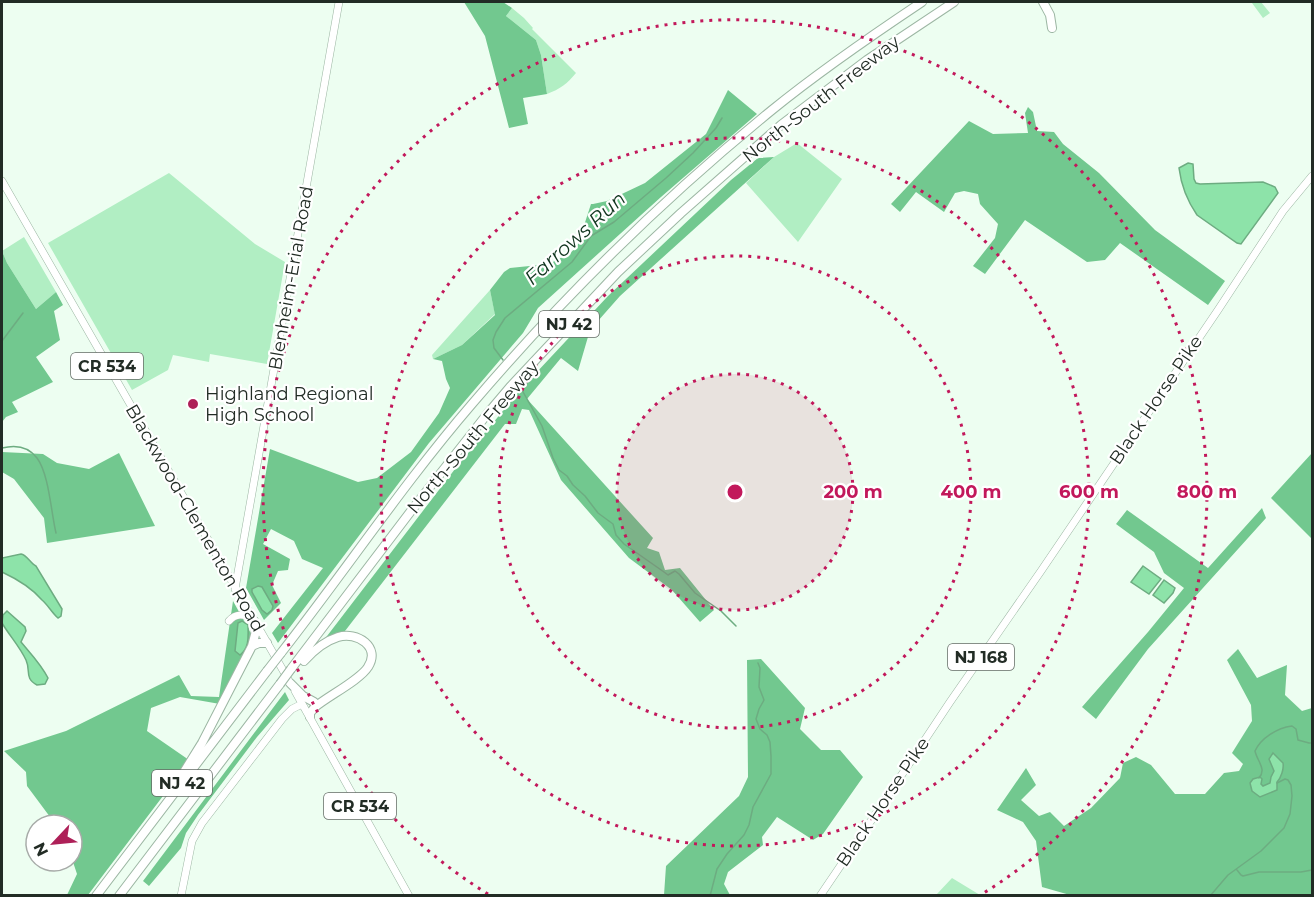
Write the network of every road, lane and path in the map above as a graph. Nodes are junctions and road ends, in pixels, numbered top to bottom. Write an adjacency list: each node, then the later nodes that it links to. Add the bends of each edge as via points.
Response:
1 (339, 2): 11 (main road, Blenheim-Erial Road)
2 (913, 2): 8 (highway)
3 (922, 2): 8 (highway, North-South Freeway / NJ 42)
4 (956, 2): 16 (highway, North-South Freeway / NJ 42, via 867,60 781,125 590,301 482,421)
5 (1044, 2): 6 (highway); 7 (highway)
6 (1061, 20)
7 (1052, 27)
8 (882, 29): 21 (highway, North-South Freeway / NJ 42, bridge, via 772,109 673,195 522,348 437,446)
9 (1312, 176): 26 (main road, Black Horse Pike / NJ 168, via 1283,211)
10 (2, 181): 11 (main road, Blackwood-Clementon Road / CR 534)
11 (235, 589): 12 (main road, Blackwood-Clementon Road / CR 534)
12 (254, 620): 13 (main road, via 239,615); 14 (main road, Blackwood-Clementon Road / CR 534); 15 (highway)
13 (229, 621)
14 (267, 643): 15 (highway); 17 (main road, Blackwood-Clementon Road / CR 534, via 281,667)
15 (252, 646): 21 (highway, via 202,743)
16 (292, 671): 17 (highway, North-South Freeway / NJ 42, bridge); 18 (highway, via 316,649 343,635 366,643 372,658 369,666)
17 (284, 685): 18 (highway); 19 (main road, CR 534); 23 (highway, North-South Freeway / NJ 42, via 274,692)
18 (318, 701): 19 (highway); 20 (highway)
19 (302, 704): 20 (main road, CR 534); 24 (main road, via 282,718 198,830 192,841)
20 (310, 717): 25 (main road, CR 534)
21 (135, 844): 22 (highway, North-South Freeway / NJ 42)
22 (96, 896)
23 (119, 896)
24 (181, 896)
25 (409, 896)
26 (820, 896)

